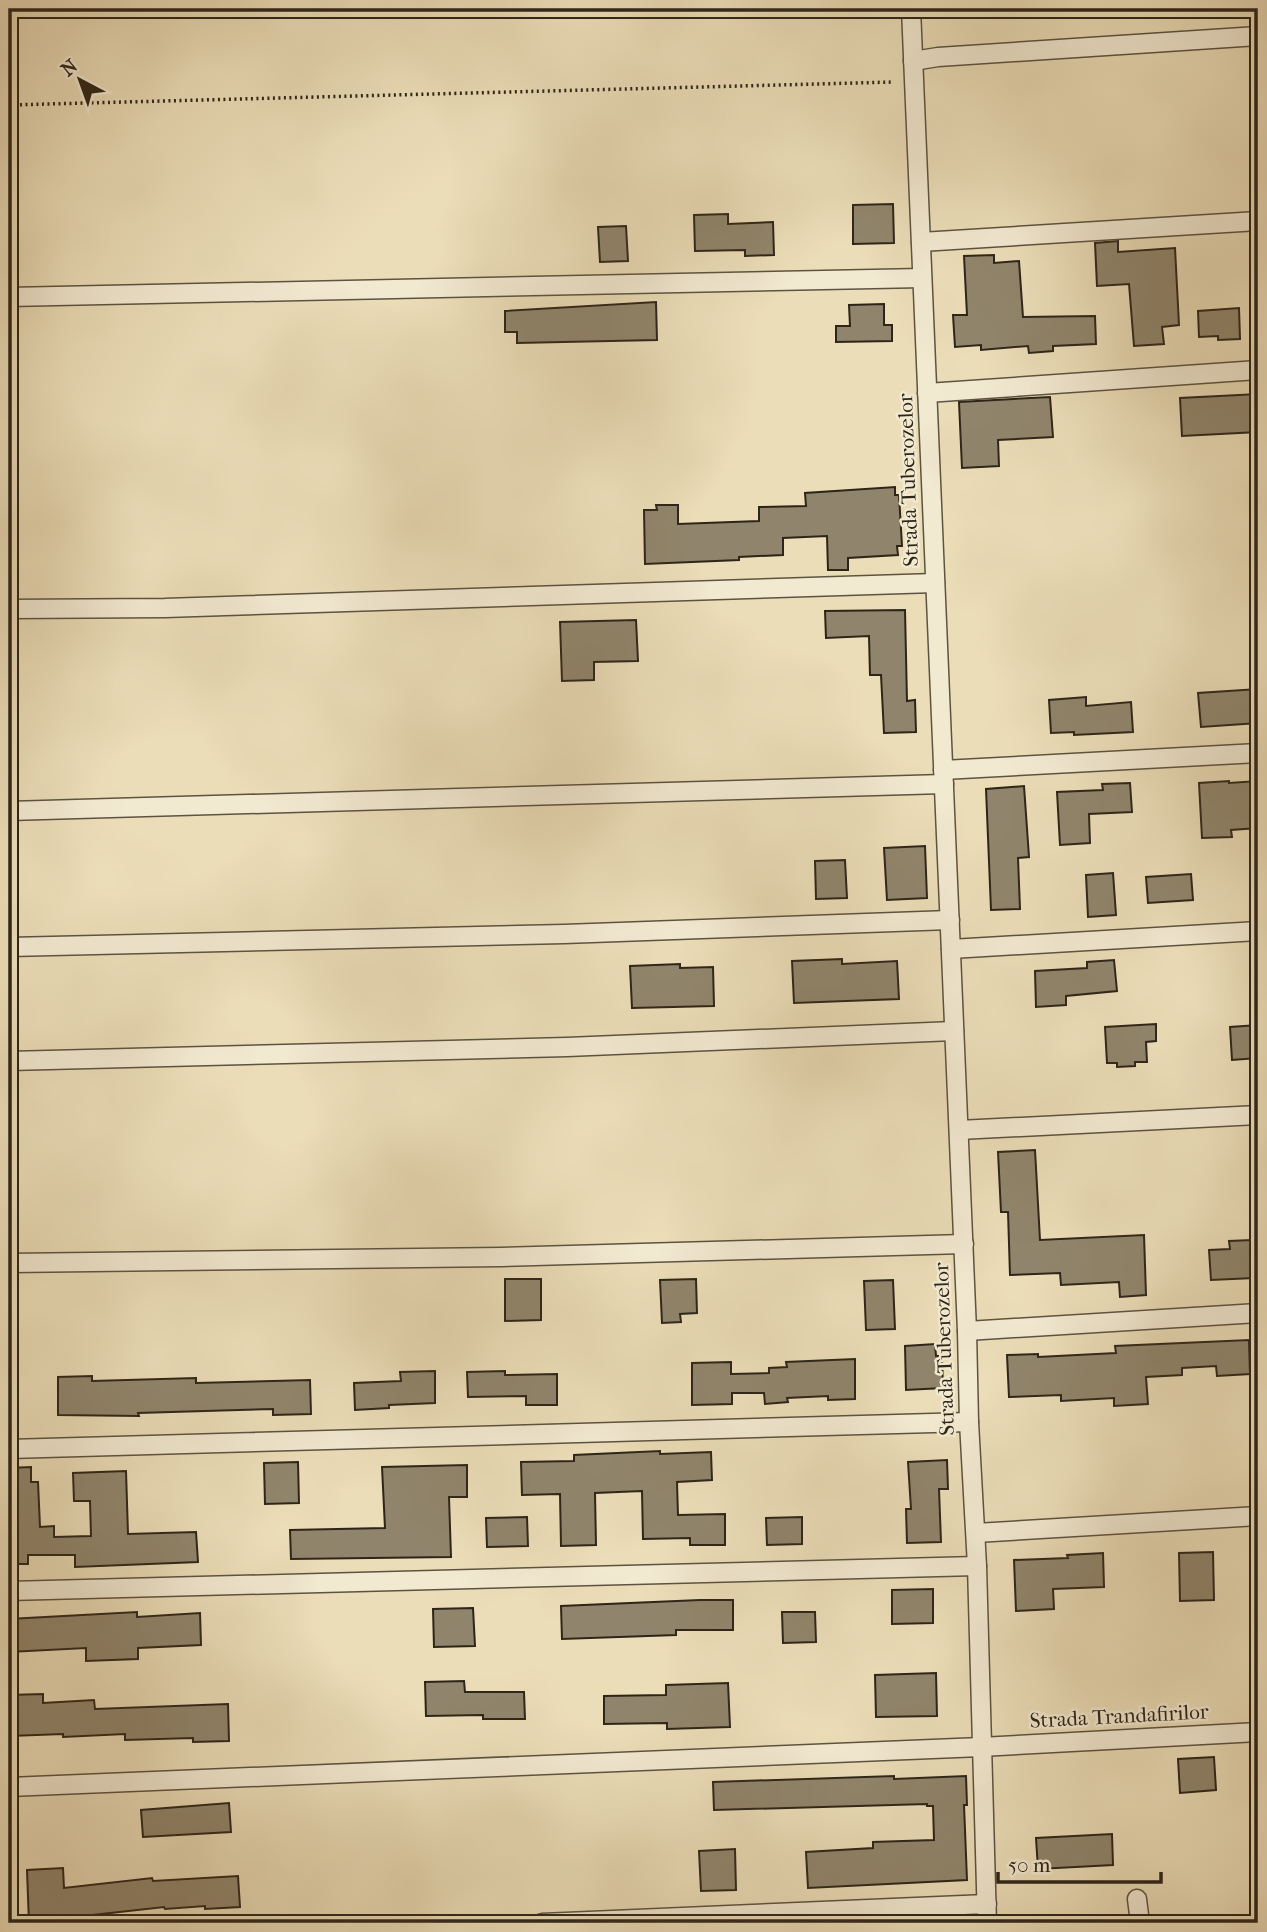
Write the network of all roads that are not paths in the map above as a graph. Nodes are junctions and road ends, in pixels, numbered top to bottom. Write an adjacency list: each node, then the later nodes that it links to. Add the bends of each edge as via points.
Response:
1 (911, 9): 3 (street, Strada Tuberozelor)
2 (1258, 36): 3 (street)
3 (913, 61): 5 (street, Strada Tuberozelor)
4 (1258, 221): 5 (street)
5 (921, 242): 6 (street, Strada Tuberozelor)
6 (922, 278): 7 (street); 9 (street, Strada Tuberozelor)
7 (9, 297)
8 (1258, 370): 9 (street)
9 (927, 393): 10 (street, Strada Tuberozelor)
10 (935, 583): 11 (street, via 179,608); 13 (street, Strada Tuberozelor)
11 (9, 609)
12 (1258, 753): 13 (street)
13 (944, 777): 14 (street); 15 (street, Strada Tuberozelor)
14 (9, 811)
15 (950, 920): 17 (street); 18 (street, Strada Tuberozelor)
16 (1258, 931): 18 (street)
17 (9, 947)
18 (951, 949): 19 (street, Strada Tuberozelor)
19 (954, 1031): 20 (street, via 567,1047); 22 (street, Strada Tuberozelor)
20 (9, 1060)
21 (1258, 1115): 22 (street)
22 (959, 1130): 23 (street, Strada Tuberozelor)
23 (964, 1244): 24 (street, via 488,1257); 26 (street, Strada Tuberozelor)
24 (9, 1263)
25 (1258, 1313): 26 (street)
26 (967, 1331): 27 (street, Strada Tuberozelor)
27 (969, 1422): 28 (street); 30 (street, Strada Tuberozelor)
28 (9, 1449)
29 (1258, 1516): 30 (street)
30 (976, 1533): 31 (street, Strada Tuberozelor)
31 (977, 1566): 32 (street); 34 (street, Strada Tuberozelor)
32 (9, 1591)
33 (1258, 1732): 34 (street, Strada Trandafirilor)
34 (981, 1747): 35 (street, Strada Trandafirilor); 37 (street, Strada Tuberozelor)
35 (9, 1787)
36 (1137, 1899): 40 (street)
37 (987, 1904): 38 (street); 39 (street, Strada Tuberozelor)
38 (542, 1923)
39 (987, 1923)
40 (1140, 1923)

